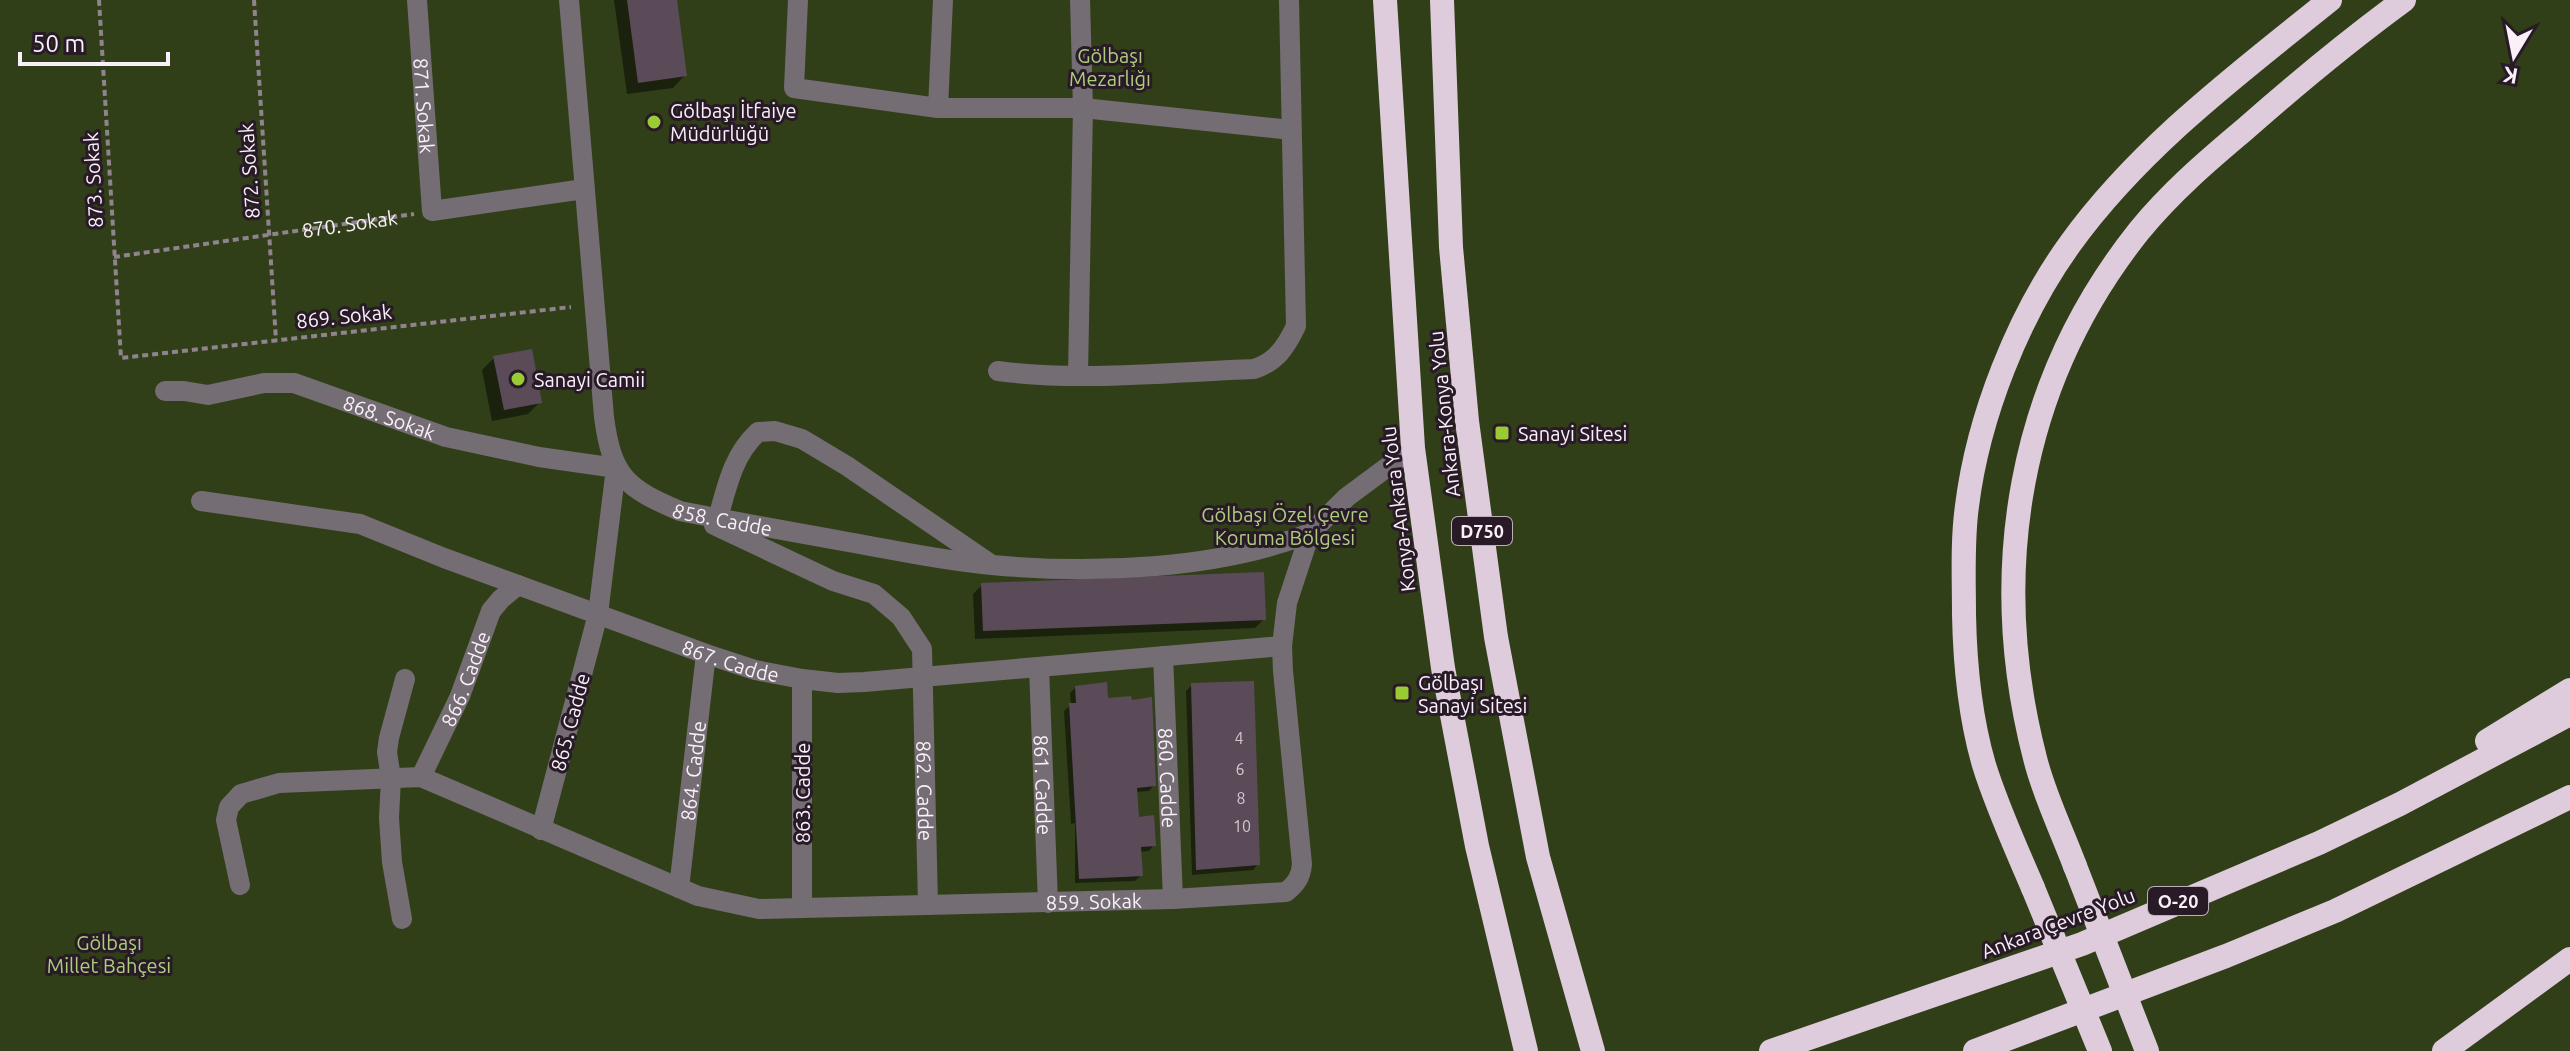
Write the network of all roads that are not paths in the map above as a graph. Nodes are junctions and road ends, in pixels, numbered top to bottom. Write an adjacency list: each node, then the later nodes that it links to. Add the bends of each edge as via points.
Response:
1 (417, 0): 14 (street, 871. Sokak, via 432,211)
2 (569, 0): 14 (street)
3 (798, 0): 11 (street, via 794,88)
4 (943, 0): 11 (street)
5 (1080, 0): 12 (street)
6 (1289, 0): 13 (street)
7 (1385, 0): 18 (highway, Konya-Ankara Yolu / D750)
8 (1442, 0): 50 (highway, Ankara-Konya Yolu / D750, via 1451,247 1467,421 1496,637 1538,857)
9 (2330, 0): 53 (highway, bridge, via 2164,137 2070,244 2010,352 1974,464 1964,574 1969,691 1984,764)
10 (2404, 0): 54 (highway, bridge, via 2195,172 2133,240 2090,303 2057,368 2024,475 2011,601 2018,678 2035,760)
11 (938, 108): 12 (street)
12 (1083, 108): 13 (street); 16 (street)
13 (1291, 130): 16 (street, via 1296,326 1281,353 1254,369)
14 (584, 189): 19 (street, via 604,417)
15 (998, 371): 16 (street)
16 (1078, 375)
17 (165, 391): 19 (street, 868. Sokak, via 208,395 264,383 294,383 446,437)
18 (1413, 448): 23 (street, 859. Sokak, via 1347,497); 49 (highway, Konya-Ankara Yolu / D750, via 1443,668 1477,846)
19 (616, 468): 21 (street, 858. Cadde, via 650,498); 26 (street)
20 (201, 501): 25 (street, 867. Cadde, via 360,524)
21 (692, 514): 22 (street, 858. Cadde); 31 (street, 862. Cadde, via 818,574 874,594 901,617 922,649)
22 (718, 518): 24 (street, 858. Cadde); 24 (street, via 740,452 758,432 775,431 802,439 847,466)
23 (1310, 533): 24 (street, 858. Cadde, via 1267,548 1194,562 1121,568); 27 (street, 859. Sokak, via 1287,603)
24 (992, 565)
25 (518, 585): 26 (street, 867. Cadde); 36 (street, 866. Cadde, via 491,611 460,696)
26 (598, 614): 28 (street, 867. Cadde); 40 (street, 865. Cadde)
27 (1282, 646): 29 (street, 867. Cadde); 43 (street, 859. Sokak, via 1301,875 1286,892)
28 (706, 654): 33 (street, 867. Cadde); 42 (street, 864. Cadde)
29 (1163, 656): 30 (street, 867. Cadde); 43 (street, 860. Cadde)
30 (1039, 667): 31 (street, 867. Cadde); 44 (street, 861. Cadde)
31 (922, 677): 33 (street, 867. Cadde, via 838,683); 45 (street, 862. Cadde)
32 (405, 679): 37 (street, via 389,738)
33 (802, 679): 46 (street, 863. Cadde)
34 (2570, 690): 39 (highway)
35 (2570, 714): 39 (highway, Ankara Çevre Yolu / O-20)
36 (421, 777): 37 (street); 40 (street, 859. Sokak)
37 (391, 778): 41 (street, via 279,783 236,797 226,820); 47 (street, via 391,848)
38 (2570, 797): 52 (highway, via 2335,911)
39 (2400, 804): 51 (highway, Ankara Çevre Yolu / O-20, via 2082,944)
40 (541, 830): 42 (street, 859. Sokak)
41 (240, 885)
42 (679, 888): 46 (street, 859. Sokak, via 759,909)
43 (1173, 899): 44 (street, 859. Sokak)
44 (1048, 903): 45 (street, 859. Sokak)
45 (928, 905): 46 (street, 859. Sokak)
46 (802, 908)
47 (402, 919)
48 (2570, 959): 55 (highway)
49 (1526, 1051)
50 (1593, 1051)
51 (1771, 1051)
52 (1975, 1051)
53 (2100, 1051)
54 (2147, 1051)
55 (2444, 1051)

